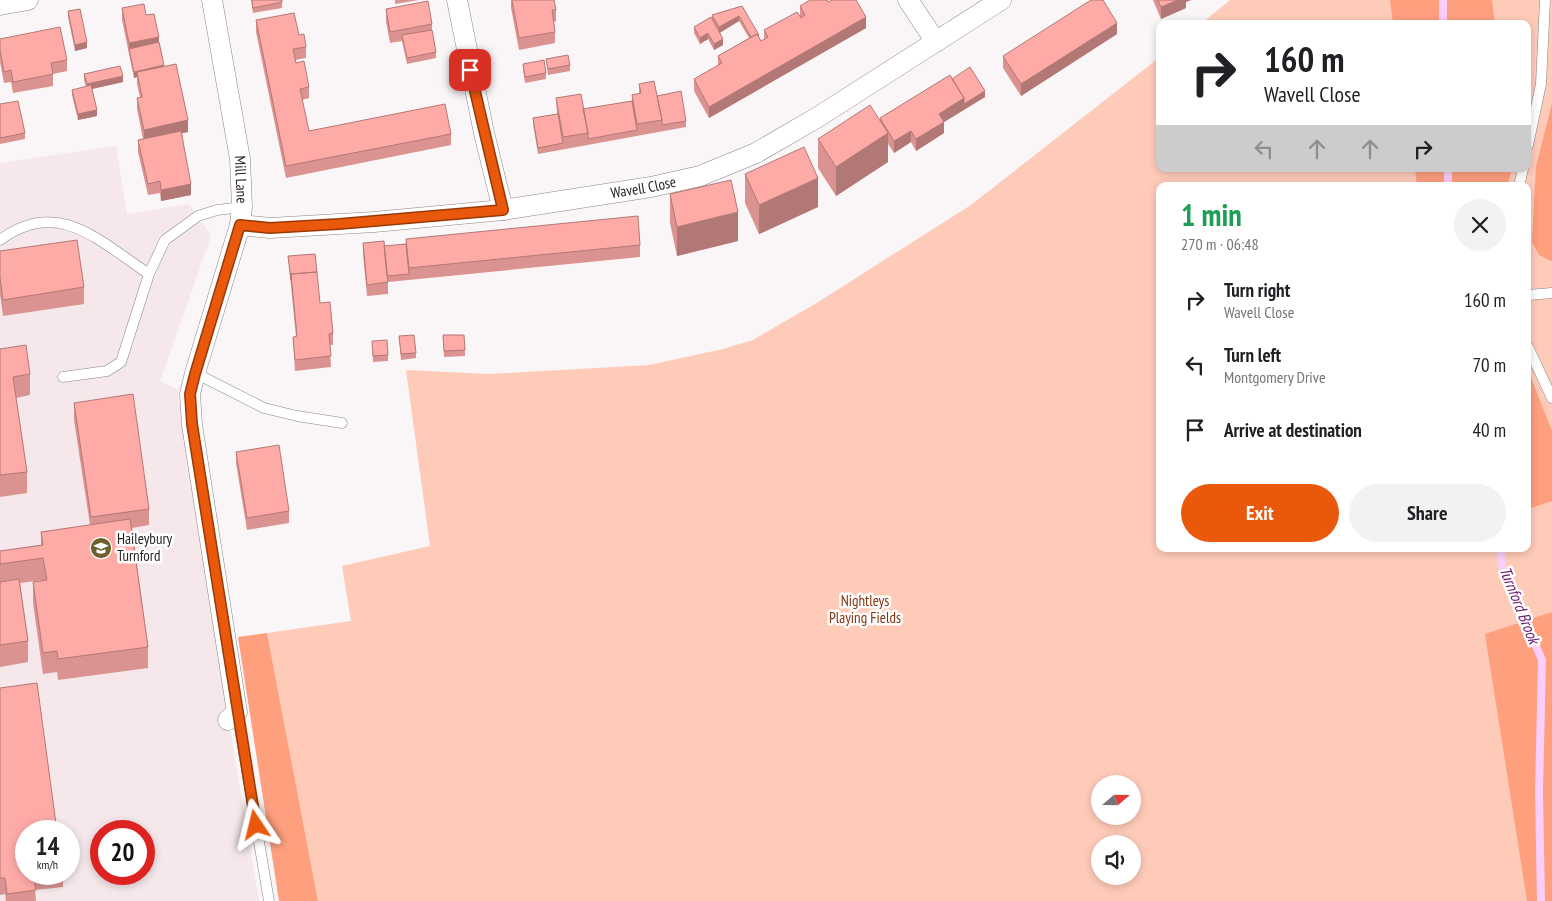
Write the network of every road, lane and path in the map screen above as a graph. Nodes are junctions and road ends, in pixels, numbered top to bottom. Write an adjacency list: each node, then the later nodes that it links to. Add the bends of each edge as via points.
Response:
1 (28, 0): 7 (street)
2 (212, 0): 11 (street, Mill Lane, via 240,160)
3 (456, 0): 10 (street)
4 (908, 0): 8 (street)
5 (1001, 0): 8 (street, Wavell Close)
6 (1545, 0): 9 (lane, via 1541,84)
7 (0, 5)
8 (936, 42): 10 (street, Wavell Close, via 756,153 700,176 651,187)
9 (1531, 131)
10 (503, 210): 11 (street, Wavell Close, via 270,228)
11 (241, 216): 13 (lane, via 217,210 198,216 166,240); 17 (street, Mill Lane)
12 (0, 240): 13 (lane, via 30,223 59,222 77,228)
13 (149, 274): 18 (lane, via 121,362 106,371)
14 (1552, 292): 15 (lane)
15 (1531, 295)
16 (1531, 352): 19 (lane)
17 (195, 374): 21 (lane, via 264,408); 22 (street, Mill Lane, via 190,394 192,424)
18 (63, 377)
19 (1549, 383): 20 (lane)
20 (1552, 398)
21 (342, 423)
22 (233, 716): 23 (lane, Mill Lane)
23 (269, 901)

